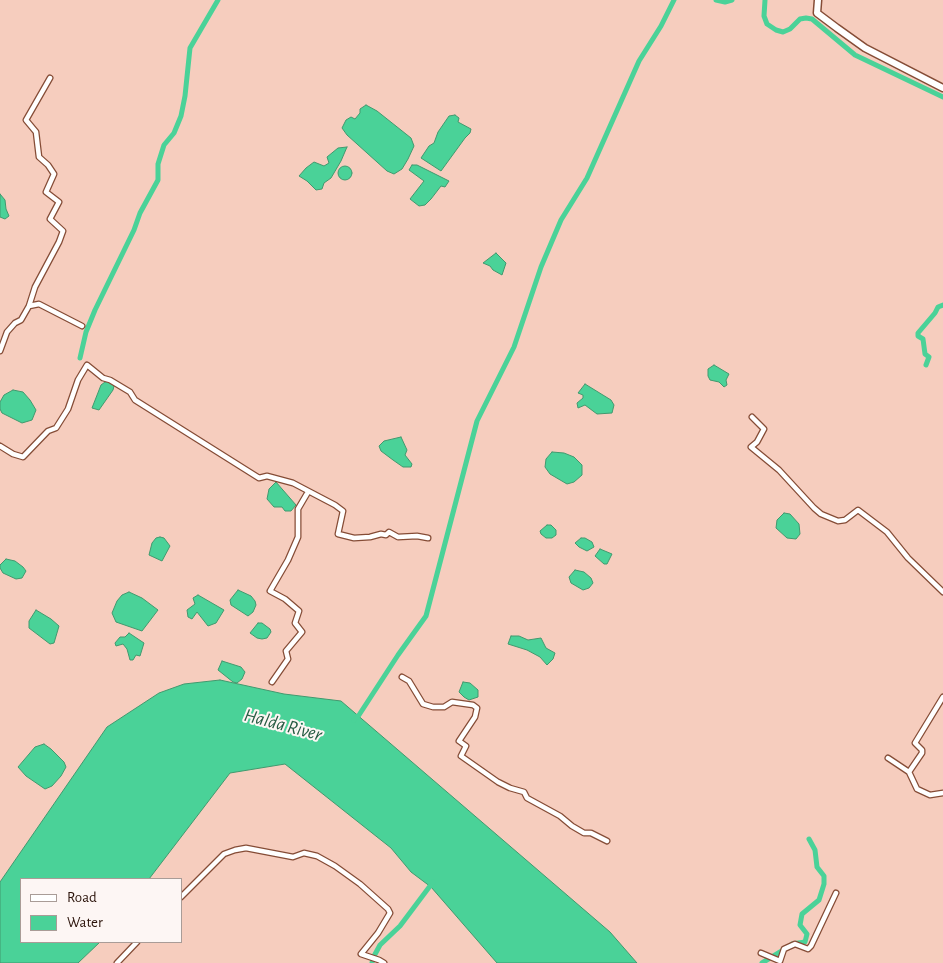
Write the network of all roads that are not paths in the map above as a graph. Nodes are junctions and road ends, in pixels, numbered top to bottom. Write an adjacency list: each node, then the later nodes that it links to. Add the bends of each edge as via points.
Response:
1 (818, 0): 3 (main road, via 817,13 865,48)
2 (50, 78): 4 (street, via 26,120 36,132 39,157 54,174 46,192 59,202 50,219 63,231 35,287)
3 (943, 88)
4 (30, 306): 5 (street, via 39,304); 6 (street, via 21,320 7,332)
5 (82, 326)
6 (0, 351)
7 (752, 417): 11 (street, via 764,430 751,447 786,477 814,508 838,521 858,510 887,532)
8 (0, 446): 9 (street, via 23,457 48,431 56,428 88,365 103,378 130,392 135,400 250,474 293,483)
9 (308, 492): 10 (street, via 343,511 338,534 354,538 390,532 398,537); 13 (street, via 298,509 298,537 270,591 299,610 295,623 302,632 286,651 288,659)
10 (428, 538)
11 (943, 592)
12 (402, 677): 18 (street, via 409,681 423,704 444,707 452,702 477,708 475,717 459,741 466,746 461,756 498,782 524,792 531,801 584,833)
13 (272, 682)
14 (943, 697): 16 (street, via 915,743 922,753)
15 (888, 758): 16 (street)
16 (909, 772): 17 (street, via 916,789 930,795)
17 (943, 793)
18 (607, 841)
19 (836, 893): 22 (street, via 808,949 795,944 784,949 780,961)
20 (182, 896): 24 (street, via 224,854 235,850 246,848 293,857 304,853 317,856 336,866 388,908 390,913 361,954)
21 (136, 943): 23 (street)
22 (761, 953)
23 (117, 963)
24 (384, 963)

